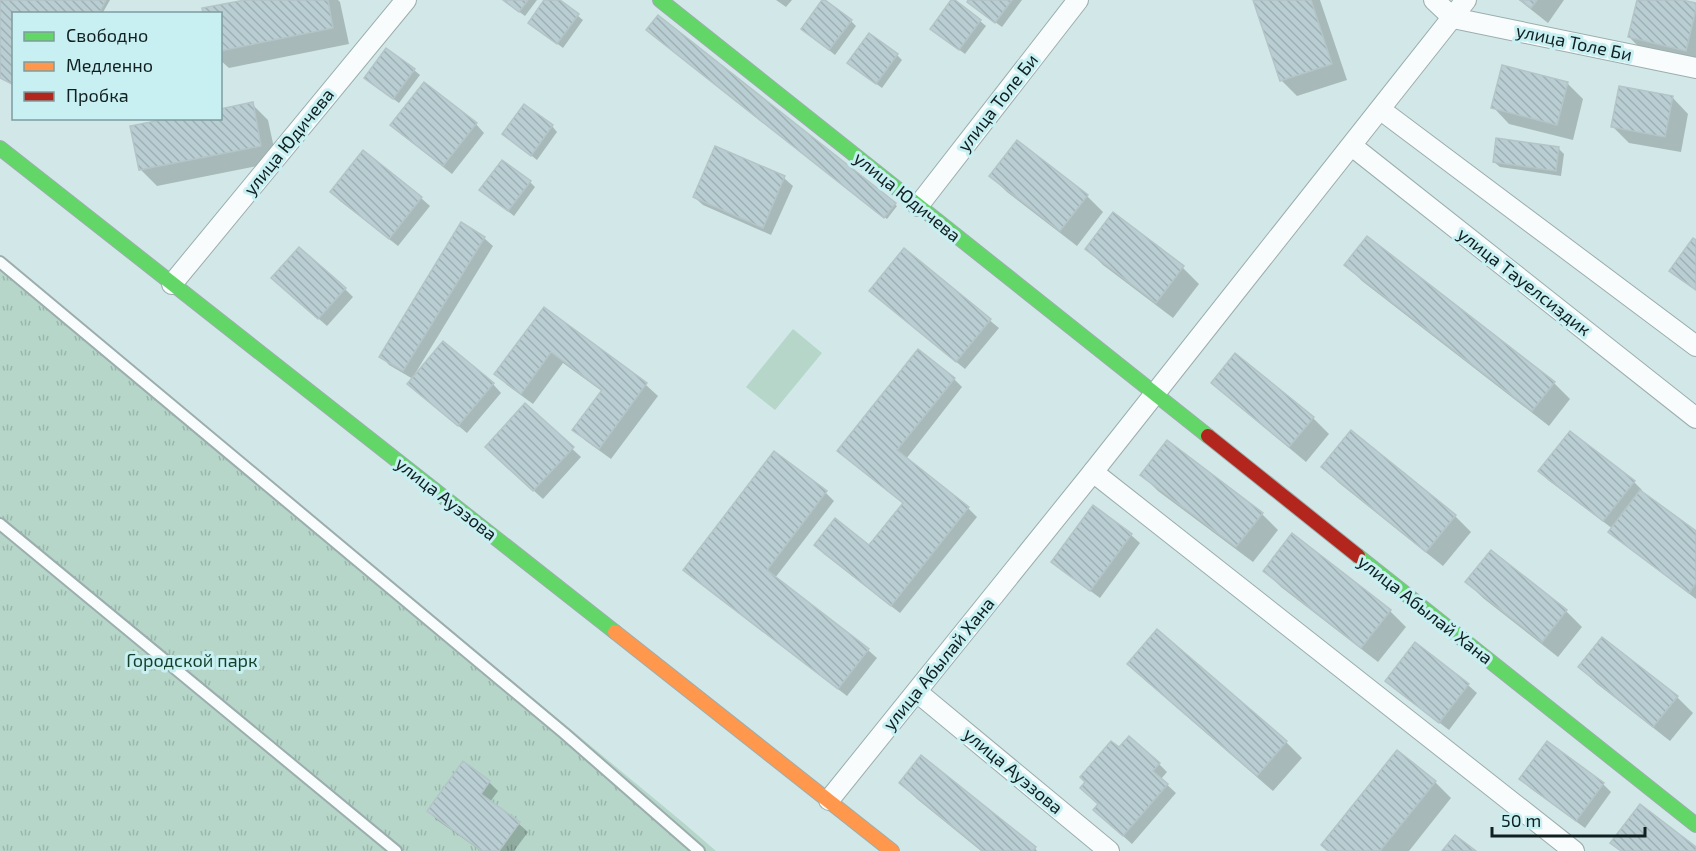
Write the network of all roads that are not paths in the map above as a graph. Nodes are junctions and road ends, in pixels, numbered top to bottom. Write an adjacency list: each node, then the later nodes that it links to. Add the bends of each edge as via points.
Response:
1 (406, 0): 13 (street, улица Юдичева)
2 (660, 0): 11 (street, улица Юдичева)
3 (1078, 0): 11 (street, улица Толе Би)
4 (1434, 0): 6 (street)
5 (1466, 0): 6 (street, улица Абылай Хана)
6 (1453, 18): 7 (street, улица Толе Би); 8 (street, улица Абылай Хана)
7 (1696, 68)
8 (1381, 110): 9 (street, улица Абылай Хана); 14 (street)
9 (1352, 146): 15 (street, улица Абылай Хана); 16 (street, улица Тауелсиздик)
10 (0, 148): 13 (street, улица Ауэзова)
11 (918, 206): 15 (street, улица Юдичева)
12 (0, 262): 23 (lane, via 564,733)
13 (172, 284): 20 (street, улица Ауэзова)
14 (1696, 346)
15 (1154, 395): 17 (street, улица Абылай Хана); 21 (street, улица Абылай Хана)
16 (1696, 418)
17 (1093, 472): 19 (street, улица Абылай Хана); 26 (street)
18 (0, 524): 22 (lane)
19 (916, 692): 20 (street, улица Абылай Хана); 25 (street, улица Ауэзова)
20 (829, 801): 24 (street, улица Ауэзова)
21 (1696, 825)
22 (396, 851)
23 (699, 851)
24 (892, 851)
25 (1109, 851)
26 (1574, 851)

